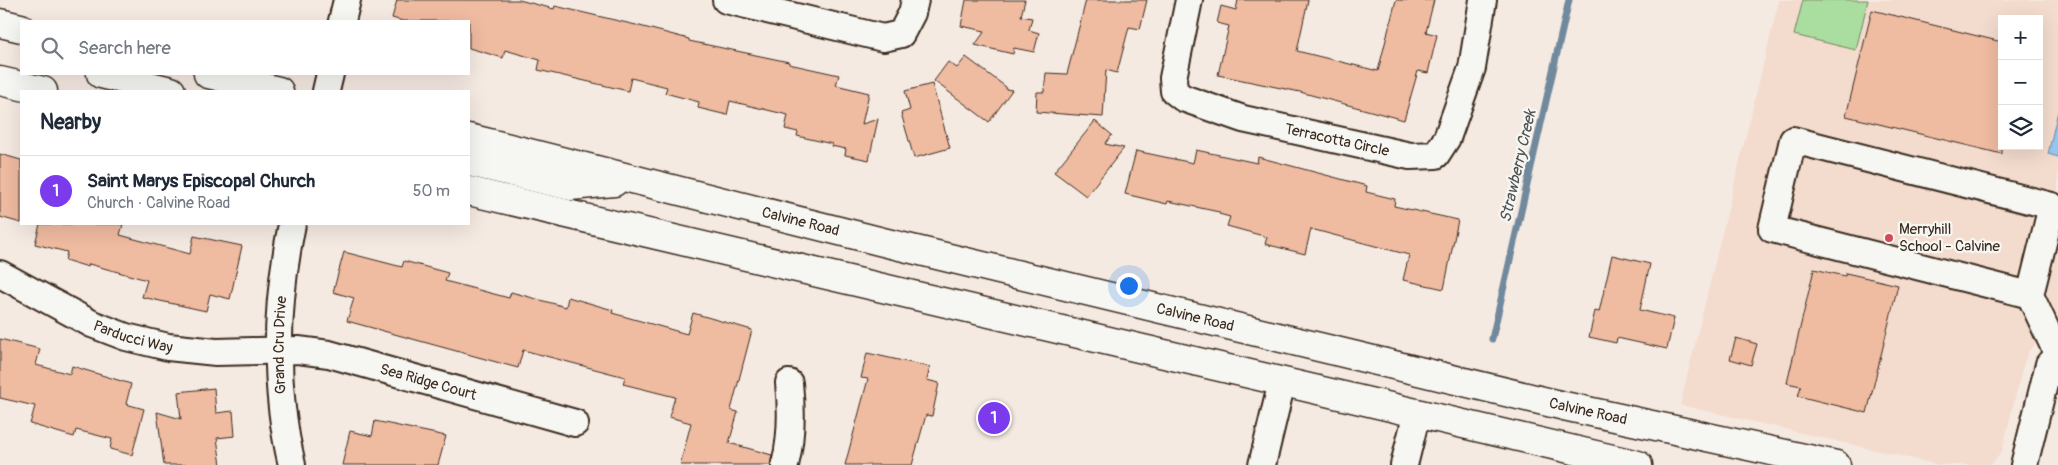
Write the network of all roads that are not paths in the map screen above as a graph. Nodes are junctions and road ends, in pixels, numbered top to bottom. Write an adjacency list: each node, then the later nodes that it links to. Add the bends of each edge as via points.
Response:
1 (346, 0): 6 (street)
2 (726, 0): 3 (street, via 883,38 901,34)
3 (915, 0)
4 (1189, 0): 5 (street, Terracotta Circle, via 1173,78 1174,91 1183,98 1243,119 1410,156 1436,156 1472,68)
5 (1483, 0)
6 (342, 20)
7 (0, 22): 8 (main road)
8 (20, 28)
9 (50, 75): 13 (main road)
10 (105, 75): 14 (main road)
11 (212, 75): 15 (main road)
12 (330, 75): 16 (street)
13 (20, 86)
14 (167, 90)
15 (275, 90)
16 (326, 90)
17 (470, 138): 19 (main road, Calvine Road)
18 (470, 162): 19 (main road, via 570,186)
19 (633, 180): 28 (main road, Calvine Road)
20 (470, 191): 27 (main road)
21 (292, 225): 24 (street, Grand Cru Drive, via 280,304)
22 (0, 274): 24 (street, Parducci Way, via 92,324 126,337 168,347 216,352)
23 (2030, 295): 23 (street, via 2052,206 1793,140 1772,229); 25 (street)
24 (279, 350): 30 (street, Sea Ridge Court, via 329,354); 31 (street, Grand Cru Drive, via 281,398)
25 (2058, 355): 37 (street, via 2050,364)
26 (789, 383): 32 (street, via 792,415)
27 (1287, 383): 28 (main road, via 1321,367 1483,406); 29 (main road); 33 (street)
28 (1520, 396): 36 (main road, Calvine Road)
29 (1417, 413): 34 (street); 35 (main road)
30 (575, 424)
31 (292, 465)
32 (785, 465)
33 (1262, 465)
34 (1404, 465)
35 (1638, 465)
36 (1836, 465)
37 (2024, 465)

